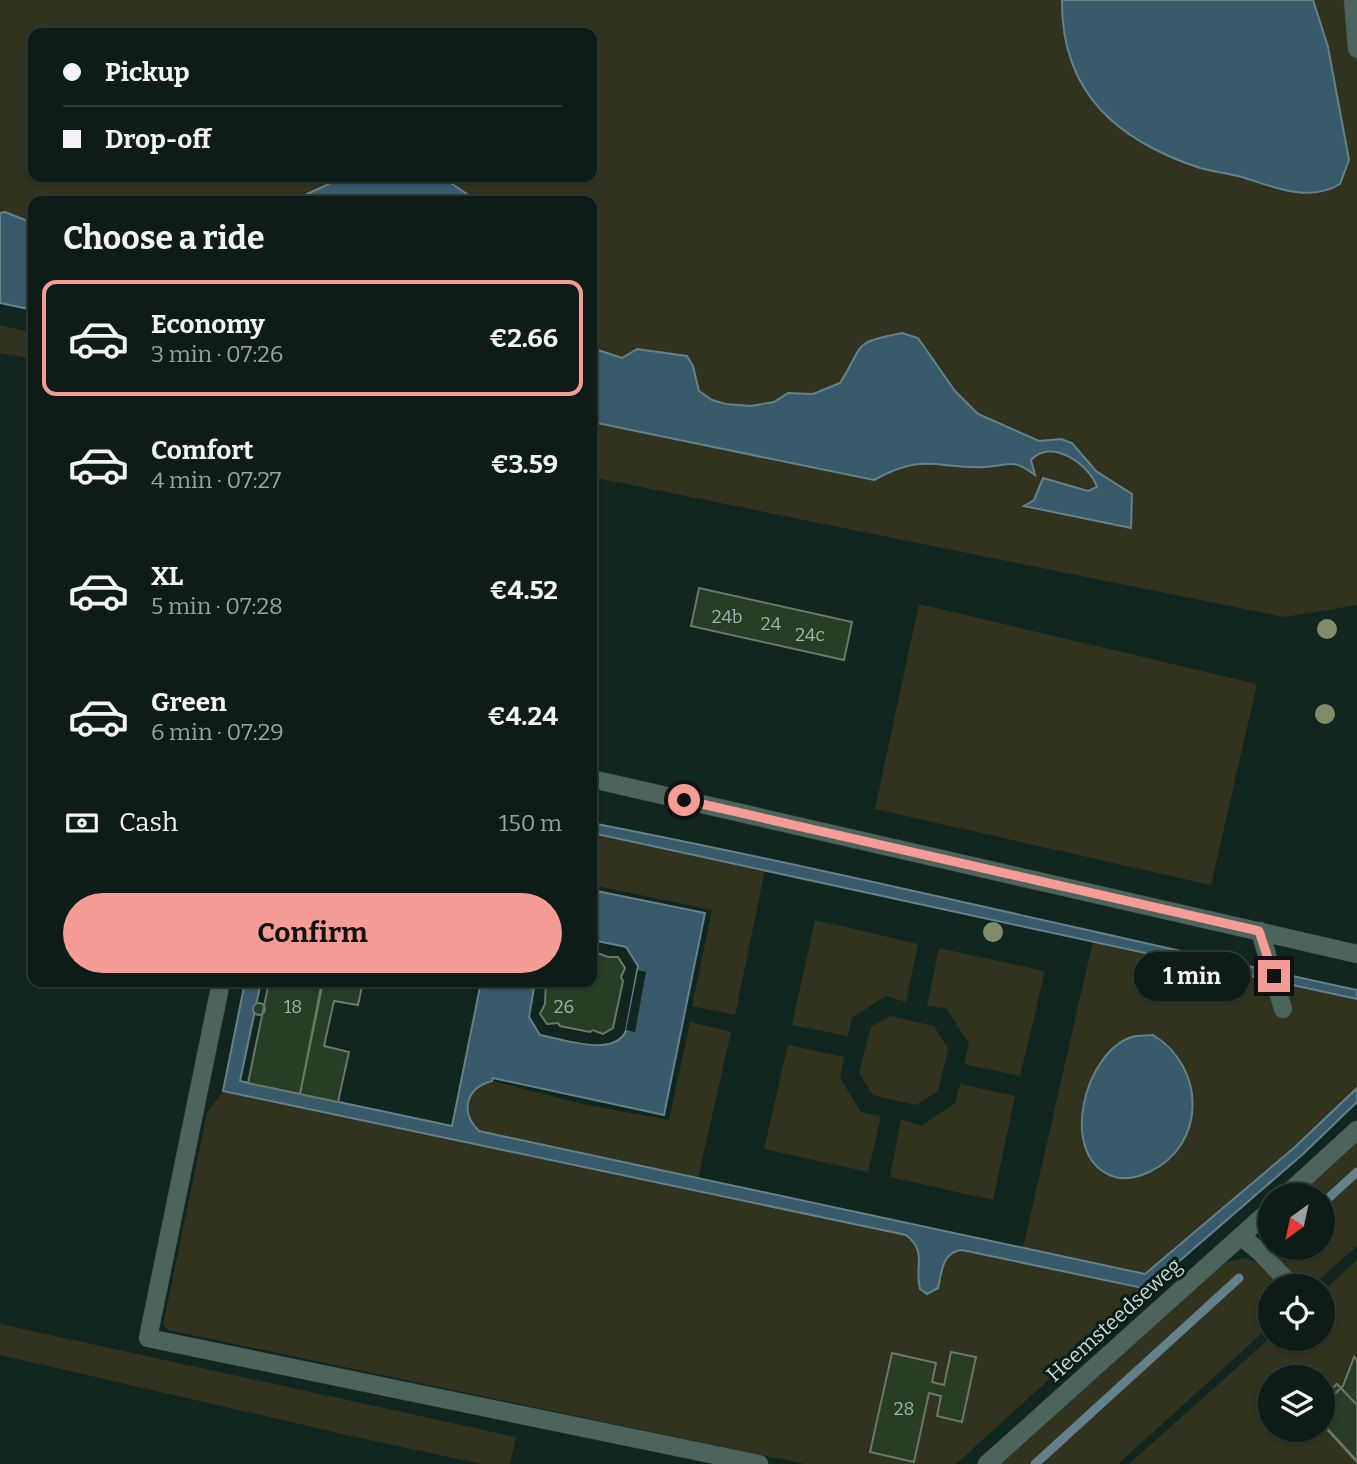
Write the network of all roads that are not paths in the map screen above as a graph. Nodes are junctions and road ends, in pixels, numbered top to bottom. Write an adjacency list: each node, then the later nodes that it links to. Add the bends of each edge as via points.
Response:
1 (1353, 0): 2 (street)
2 (1357, 49)
3 (597, 780): 4 (street)
4 (1259, 931): 5 (street); 7 (street)
5 (1357, 954)
6 (220, 987): 13 (street, via 148,1338)
7 (1283, 1009)
8 (1357, 1130): 9 (street)
9 (1299, 1183)
10 (1258, 1221): 11 (street, Heemsteedseweg)
11 (1241, 1236): 12 (street); 14 (street, Heemsteedseweg)
12 (1281, 1274)
13 (759, 1464)
14 (987, 1464)

